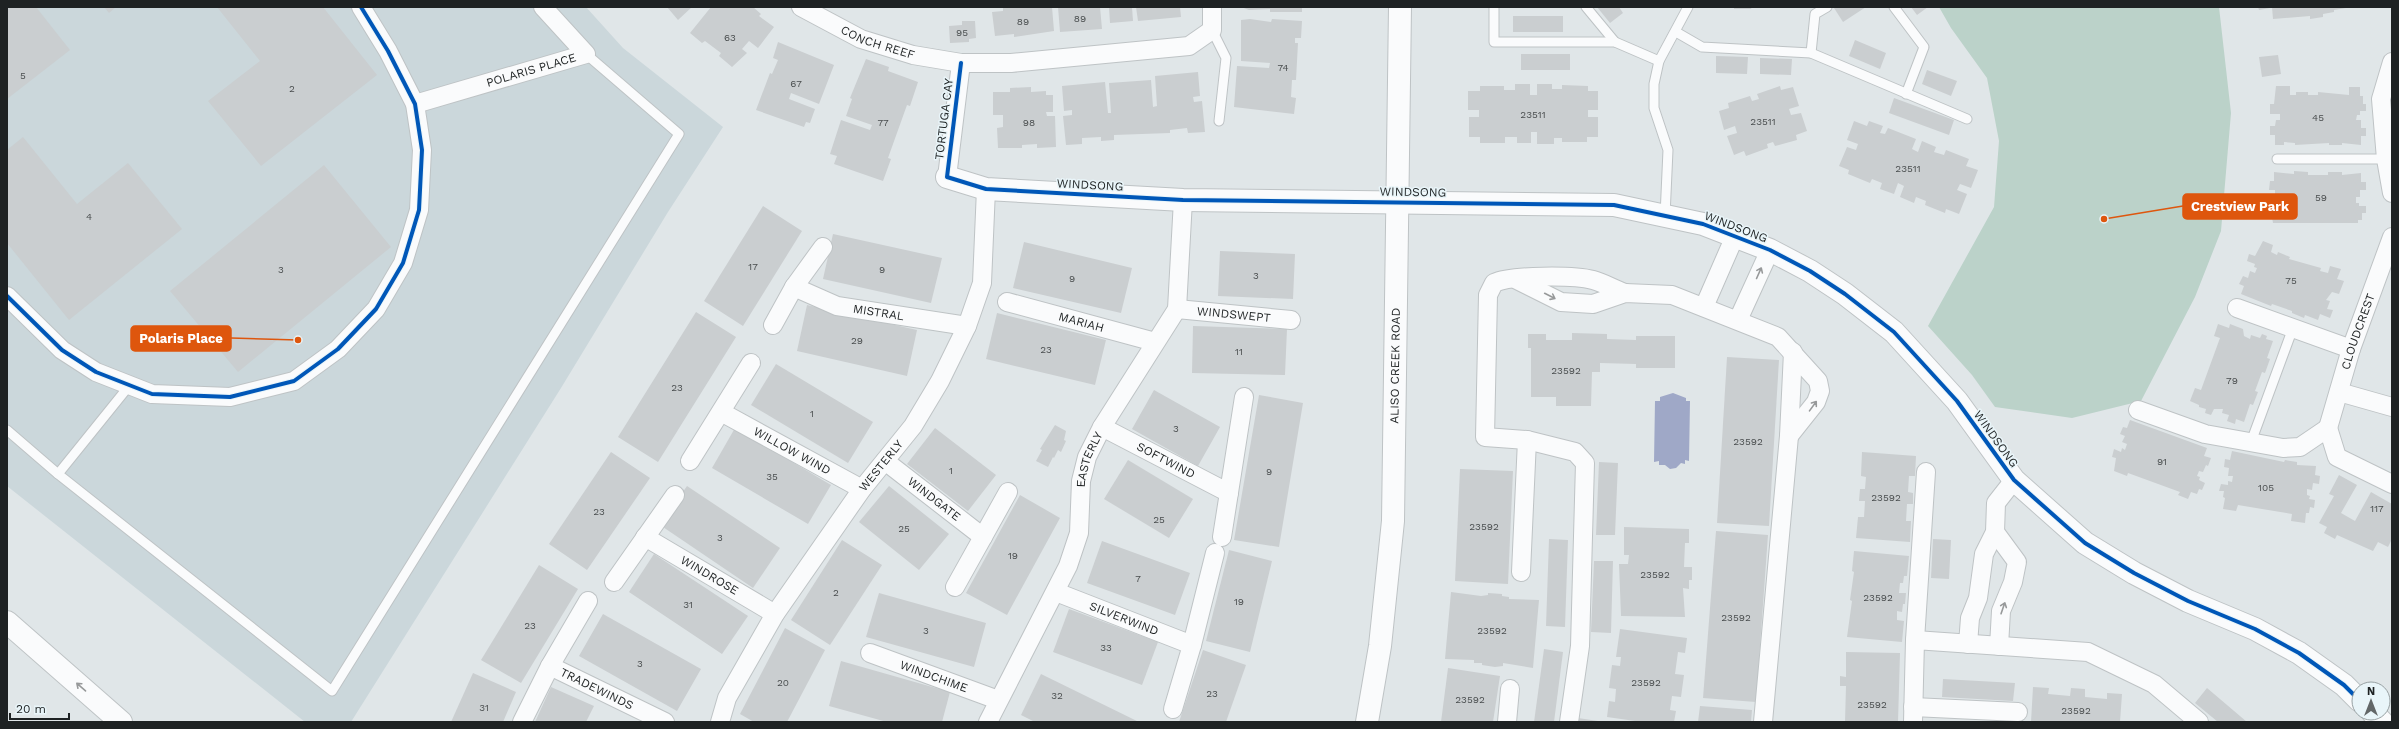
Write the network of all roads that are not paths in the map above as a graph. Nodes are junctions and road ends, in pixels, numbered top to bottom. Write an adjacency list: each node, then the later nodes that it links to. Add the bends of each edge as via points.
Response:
1 (361, 7): 21 (street, via 388,50)
2 (543, 7): 15 (street, POLARIS PLACE)
3 (801, 7): 19 (street, CONCH REEF, via 861,39 913,55)
4 (1212, 7): 12 (street)
5 (1400, 7): 30 (main road, ALISO CREEK ROAD)
6 (1494, 7): 14 (lane, via 1494,42)
7 (1586, 7): 14 (lane)
8 (1688, 7): 13 (lane)
9 (1827, 7): 11 (lane)
10 (1894, 7): 20 (lane, via 1924,47)
11 (1813, 10): 16 (lane)
12 (1212, 30): 19 (street, TORTUGA CAY, via 1190,46 1011,63); 23 (lane, via 1226,58)
13 (1676, 32): 16 (lane, via 1702,47); 17 (lane)
14 (1615, 42): 17 (lane)
15 (586, 54): 21 (street, POLARIS PLACE); 68 (lane, via 679,134 332,691)
16 (1810, 54): 20 (lane)
17 (1659, 61): 31 (lane, via 1654,84 1654,108 1668,150)
18 (2392, 62): 25 (street, via 2381,99)
19 (961, 63): 26 (street, TORTUGA CAY)
20 (1906, 94): 22 (lane)
21 (415, 104): 53 (street, via 422,150 419,210 402,263 376,309 338,349 294,381 230,397 152,394)
22 (1967, 119)
23 (1219, 121)
24 (2277, 159): 25 (lane)
25 (2386, 159): 28 (street)
26 (947, 178): 27 (main road, WINDSONG)
27 (986, 189): 29 (main road, WINDSONG); 47 (street, WESTERLY, via 982,283)
28 (2392, 193)
29 (1183, 200): 30 (main road, WINDSONG); 43 (street)
30 (1398, 202): 31 (main road, WINDSONG, via 1614,205); 102 (main road, ALISO CREEK ROAD, via 1393,521 1380,646)
31 (1665, 216): 32 (main road, WINDSONG, via 1703,224)
32 (1735, 236): 35 (main road, WINDSONG); 41 (street)
33 (2392, 237): 50 (street, CLOUDCREST)
34 (823, 247): 37 (street)
35 (1770, 250): 45 (street, one-way to 35); 69 (main road, WINDSONG, via 1810,271 1845,294 1894,332 1957,401)
36 (1515, 278): 38 (street, via 1562,277 1592,280); 38 (street, one-way to 38, via 1561,302 1593,304); 63 (street, via 1494,283 1488,295 1485,437)
37 (794, 287): 46 (street); 47 (street, MISTRAL, via 837,306)
38 (1624, 293): 41 (street, via 1672,295)
39 (7, 296): 53 (street, via 62,350 96,372)
40 (1007, 302): 49 (street, MARIAH)
41 (1704, 307): 45 (street)
42 (2237, 308): 48 (street)
43 (1177, 309): 44 (street, WINDSWEPT); 49 (street, EASTERLY)
44 (1291, 320)
45 (1738, 320): 51 (street, via 1778,337)
46 (773, 325)
47 (967, 326): 66 (street, WESTERLY, via 940,381 913,426)
48 (2293, 328): 50 (street); 64 (lane)
49 (1155, 342): 59 (street, EASTERLY)
50 (2351, 349): 54 (street, CLOUDCREST)
51 (1793, 352): 62 (street); 62 (street, one-way to 51, via 1816,402 1820,391 1818,381)
52 (751, 362): 58 (street)
53 (129, 386): 68 (lane)
54 (2339, 392): 56 (street); 60 (street, CLOUDCREST)
55 (1244, 397): 73 (street)
56 (2392, 407)
57 (2138, 410): 64 (street, via 2205,434)
58 (721, 412): 65 (street); 71 (street, WILLOW WIND)
59 (1102, 427): 73 (street, SOFTWIND); 81 (street, EASTERLY, via 1087,457 1081,481 1079,533)
60 (2328, 428): 64 (street, via 2300,447 2283,448); 70 (street, via 2337,457)
61 (7, 430): 68 (lane)
62 (1789, 436): 105 (street)
63 (1526, 440): 78 (street); 104 (street, via 1574,452 1585,463 1580,646)
64 (2251, 442)
65 (690, 461)
66 (885, 461): 71 (street, WESTERLY); 77 (street, WINDGATE)
67 (1926, 472): 85 (street)
68 (58, 474)
69 (2014, 480): 75 (street, via 1996,503); 92 (main road, WINDSONG, via 2085,543 2134,573 2188,601 2256,629 2299,653)
70 (2392, 484)
71 (862, 490): 83 (street, WESTERLY)
72 (1008, 492): 77 (street)
73 (1229, 493): 87 (street, via 1219,545)
74 (675, 495): 76 (street)
75 (1995, 532): 86 (street, via 1984,554 1978,598 1970,618); 88 (street, one-way to 75, via 2001,611 2013,582 2017,562)
76 (645, 537): 79 (street); 83 (street, WINDROSE)
77 (983, 537): 80 (street)
78 (1521, 572)
79 (614, 582)
80 (955, 587)
81 (1056, 592): 87 (street, SILVERWIND); 93 (street, EASTERLY)
82 (588, 601): 90 (street, TRADEWINDS)
83 (775, 614): 100 (street, WESTERLY, via 727,698)
84 (7, 622): 97 (main road, one-way to 84)
85 (1915, 640): 86 (street); 96 (street)
86 (1968, 644): 88 (street)
87 (1192, 646): 94 (street)
88 (1998, 646): 106 (street, via 2088,652 2154,684)
89 (870, 653): 93 (street, WINDCHIME)
90 (550, 666): 98 (street, TRADEWINDS); 99 (street, TRADEWINDS)
91 (1510, 689): 103 (street)
92 (2351, 692)
93 (998, 700): 101 (street, EASTERLY)
94 (1173, 709)
95 (2018, 712): 96 (street)
96 (1913, 714)
97 (121, 722)
98 (522, 722)
99 (665, 722)
100 (720, 722)
101 (989, 722)
102 (1367, 722)
103 (1507, 722)
104 (1569, 722)
105 (1763, 722)
106 (2199, 722)

